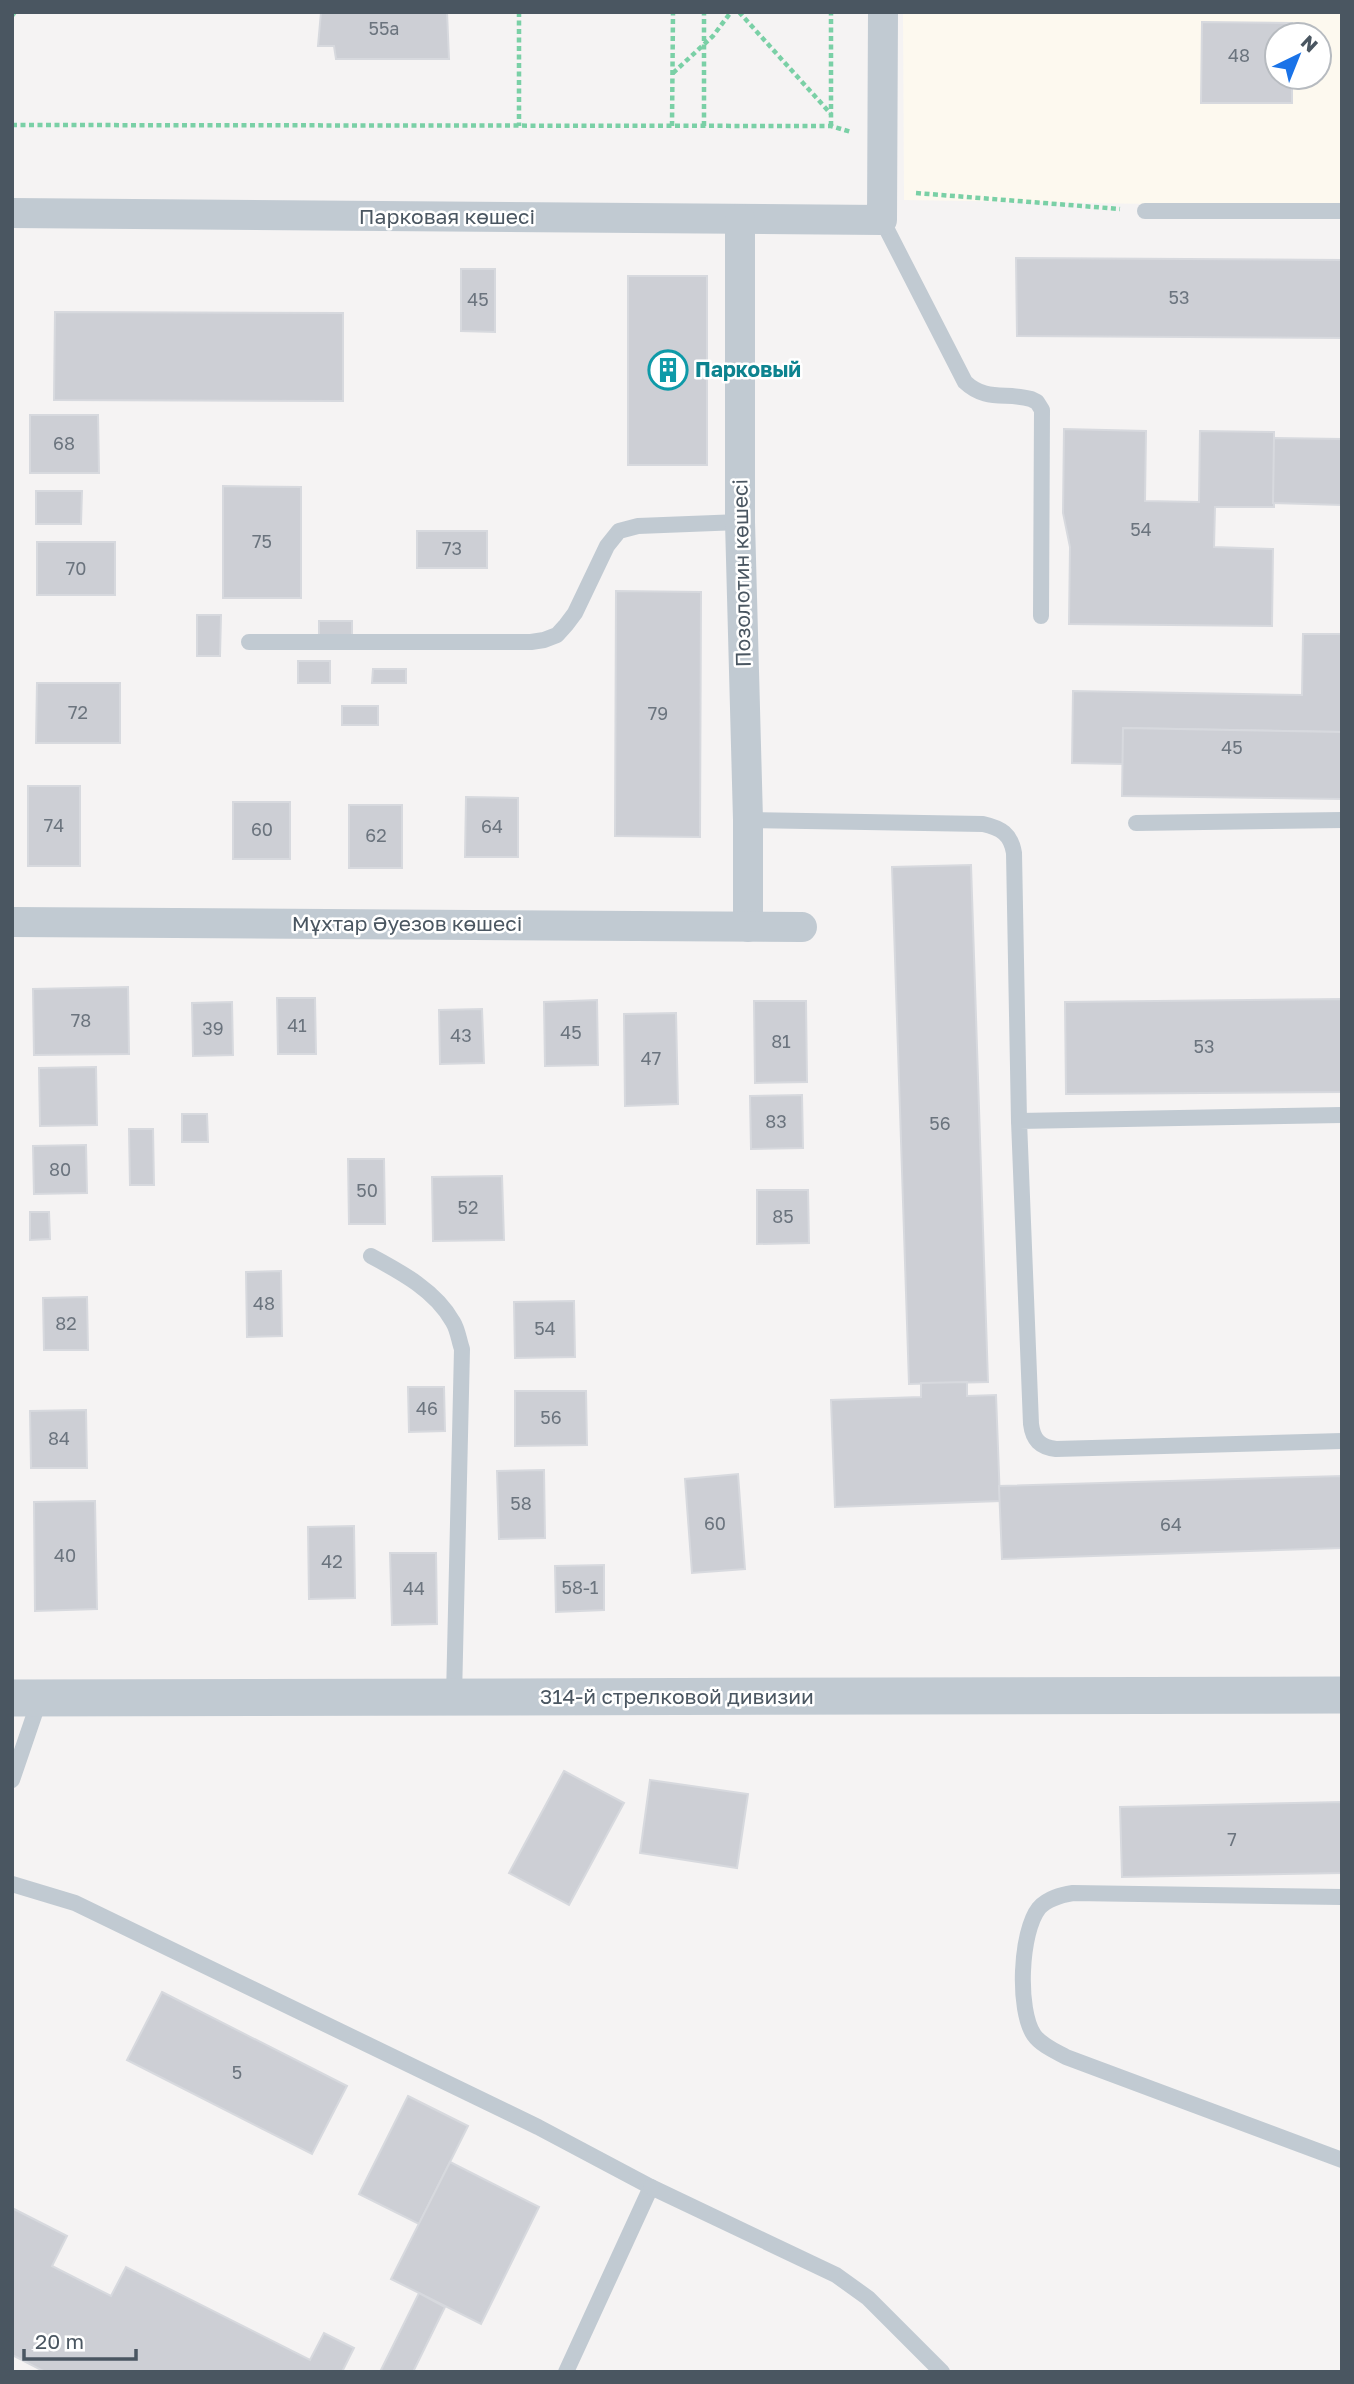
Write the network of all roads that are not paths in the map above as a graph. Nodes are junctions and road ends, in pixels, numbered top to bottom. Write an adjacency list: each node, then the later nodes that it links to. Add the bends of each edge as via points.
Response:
1 (883, 12): 6 (street)
2 (1145, 211): 3 (lane)
3 (1342, 211)
4 (12, 213): 5 (street, Парковая көшесі)
5 (740, 219): 6 (street, Парковая көшесі); 7 (street, Позолотин көшесі)
6 (882, 220): 8 (lane, via 965,382 984,395 1031,399 1042,410)
7 (740, 522): 9 (lane, via 638,526 619,531 571,619 557,635 544,640); 10 (street, Позолотин көшесі)
8 (1041, 616)
9 (249, 642)
10 (748, 820): 14 (street, Позолотин көшесі); 17 (lane, via 983,824 1006,833 1014,853)
11 (1342, 820): 12 (lane)
12 (1136, 822)
13 (12, 922): 14 (street, Мұхтар Әуезов көшесі)
14 (748, 927): 15 (street, Мұхтар Әуезов көшесі)
15 (802, 927)
16 (1342, 1115): 17 (lane)
17 (1019, 1121): 19 (lane, via 1031,1424 1038,1442 1056,1449)
18 (371, 1256): 21 (lane, via 405,1274 437,1300 454,1323 462,1349)
19 (1342, 1441)
20 (1342, 1695): 21 (street, 314-й стрелковой дивизии)
21 (454, 1697): 22 (street, 314-й стрелковой дивизии)
22 (26, 1698): 23 (lane)
23 (12, 1780)
24 (12, 1884): 27 (lane, via 75,1903 538,2127)
25 (1342, 1897): 26 (lane, via 1073,1893 1055,1897 1041,1906 1031,1921 1023,2004 1035,2037 1066,2057)
26 (1342, 2160)
27 (651, 2187): 28 (lane); 29 (lane, via 836,2275 868,2298)
28 (566, 2372)
29 (942, 2372)

